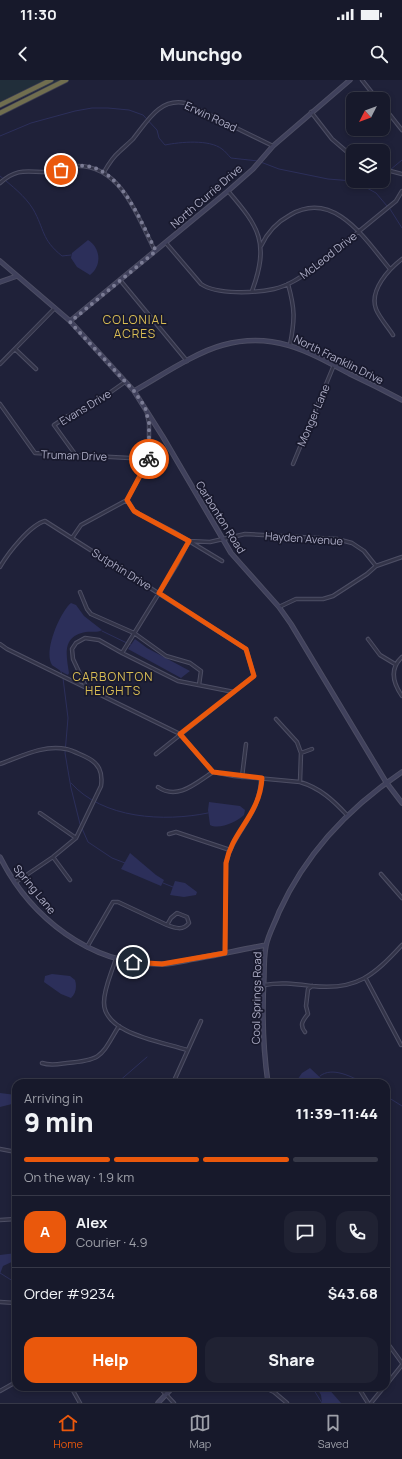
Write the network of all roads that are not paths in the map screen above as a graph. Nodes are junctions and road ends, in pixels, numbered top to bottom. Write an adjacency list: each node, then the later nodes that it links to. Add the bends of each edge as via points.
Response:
1 (51, 80): 6 (highway)
2 (66, 80): 8 (highway)
3 (350, 80): 7 (street, North Currie Drive)
4 (362, 80): 5 (street)
5 (371, 92)
6 (0, 105)
7 (311, 112): 11 (street, North Currie Drive); 12 (street, via 332,139)
8 (0, 113)
9 (390, 115): 10 (street)
10 (402, 130)
11 (273, 146): 14 (street, Erwin Road, via 185,103 170,103 152,114); 17 (street, North Currie Drive)
12 (346, 151)
13 (390, 171): 15 (street)
14 (104, 172): 16 (street, via 92,167 76,166 52,172 28,170 18,172); 22 (street, via 130,201)
15 (402, 174)
16 (0, 183)
17 (228, 191): 20 (street, North Currie Drive); 21 (street, via 252,221)
18 (402, 192): 19 (street, McLeod Drive, via 396,201)
19 (358, 231): 21 (street, via 335,212 308,208 284,218); 25 (street); 29 (street, McLeod Drive, via 313,269)
20 (166, 243): 22 (street, North Currie Drive); 30 (street, McLeod Drive, via 208,289)
21 (261, 246): 30 (street, via 261,263)
22 (156, 251): 27 (street, North Currie Drive)
23 (402, 259): 25 (street)
24 (0, 261): 26 (street, Carbonton Road)
25 (390, 269): 33 (street, via 378,287 375,302 376,309)
26 (17, 276): 28 (street); 31 (street, Carbonton Road)
27 (120, 280): 32 (street, North Currie Drive); 36 (street)
28 (0, 282)
29 (288, 284): 30 (street, McLeod Drive, via 275,289); 34 (street, via 295,322)
30 (252, 291)
31 (55, 308): 32 (street, Carbonton Road); 35 (street)
32 (70, 322): 40 (street, Carbonton Road)
33 (393, 335)
34 (290, 345): 36 (street, North Franklin Drive, via 268,340 236,342 210,349); 38 (street, North Franklin Drive)
35 (15, 349): 37 (street); 39 (street)
36 (187, 362): 41 (street, North Franklin Drive)
37 (0, 364)
38 (334, 365): 42 (street, North Franklin Drive); 47 (street, Monger Lane)
39 (36, 369)
40 (125, 382): 41 (street, Carbonton Road); 45 (street, Evans Drive, via 54,426)
41 (134, 391): 44 (street, Carbonton Road)
42 (402, 400)
43 (0, 404): 45 (street, Truman Drive, via 35,453)
44 (145, 407): 46 (street, via 149,423); 50 (street, Carbonton Road)
45 (75, 455): 46 (street, Truman Drive)
46 (149, 459): 48 (street)
47 (293, 464)
48 (127, 500): 49 (street, via 81,525); 51 (street, via 134,511)
49 (72, 538): 55 (street, Sutphin Drive, via 45,522 39,523 31,529); 57 (street, Sutphin Drive)
50 (222, 540): 51 (street, Hayden Avenue); 54 (street, Hayden Avenue, via 245,534 337,539 352,543 364,551); 58 (street, Carbonton Road)
51 (189, 541): 53 (street); 57 (street)
52 (402, 556): 54 (street)
53 (222, 561)
54 (376, 566): 58 (street, via 333,596 323,599 296,599)
55 (0, 567)
56 (80, 592): 59 (street, via 92,614)
57 (159, 593): 59 (street); 67 (street, Sutphin Drive, via 246,649 254,676)
58 (278, 607): 81 (street, Carbonton Road, via 296,632)
59 (134, 633): 62 (street); 65 (street, via 166,656 190,663 201,671)
60 (368, 639): 64 (street, via 380,655)
61 (0, 644): 66 (street)
62 (122, 653): 65 (street, via 178,681); 66 (street, via 99,640 85,638 76,643 72,650 73,659)
63 (402, 657): 64 (street)
64 (395, 664): 68 (street, via 394,682)
65 (199, 685): 67 (street)
66 (87, 688): 70 (street)
67 (235, 692): 70 (street, Sutphin Drive)
68 (402, 696)
69 (276, 719): 73 (street, via 297,742)
70 (180, 734): 74 (street, Sutphin Drive); 76 (street)
71 (246, 744): 78 (street)
72 (312, 749): 73 (street)
73 (301, 753): 80 (street)
74 (156, 754)
75 (0, 764): 87 (street, via 55,748 67,749 93,760 100,768 101,786)
76 (213, 772): 78 (street); 82 (street, via 192,787 177,792)
77 (402, 772): 81 (street, Cool Springs Road)
78 (242, 777): 79 (street)
79 (262, 778): 80 (street); 88 (street, via 257,804)
80 (300, 782): 85 (street, via 328,796)
81 (386, 782): 83 (street, Carbonton Road); 85 (street, Cool Springs Road)
82 (158, 787)
83 (402, 803)
84 (40, 813): 87 (street)
85 (347, 815): 96 (street, Cool Springs Road, via 320,845 293,883)
86 (169, 834): 88 (street, via 176,832)
87 (76, 838): 90 (street)
88 (230, 850): 99 (street, via 226,863)
89 (0, 856): 93 (street, Spring Lane)
90 (53, 857): 92 (street); 93 (street)
91 (381, 874): 94 (street)
92 (70, 880)
93 (16, 882): 98 (street, Spring Lane, via 39,912 56,928 75,942)
94 (402, 898)
95 (167, 925): 95 (street, via 177,914 184,915 190,920 187,926 179,929); 98 (street, via 113,902)
96 (266, 945): 99 (street, Spring Lane); 102 (street, Cool Springs Road)
97 (402, 945): 101 (street)
98 (87, 947): 100 (street, Spring Lane)
99 (225, 953): 100 (street, Spring Lane, via 162,964 142,963)
100 (116, 957): 105 (street, via 104,1004 108,1017)
101 (366, 979): 103 (street, via 331,987); 107 (street)
102 (263, 985): 103 (street, via 279,982); 111 (street, Cool Springs Road, via 264,1048)
103 (312, 986): 106 (street, via 308,989 308,1014 302,1023)
104 (201, 1021): 108 (street)
105 (119, 1026): 108 (street, via 139,1036); 109 (street, via 105,1049 93,1060 50,1065)
106 (305, 1032)
107 (401, 1045)
108 (187, 1050): 110 (street)
109 (42, 1063)
110 (175, 1079)
111 (268, 1079)
112 (0, 1148): 113 (street)
113 (12, 1151)
114 (12, 1219): 115 (street)
115 (0, 1220)
116 (0, 1302): 117 (street)
117 (12, 1303)
118 (390, 1347): 119 (street)
119 (402, 1364): 120 (street)
120 (390, 1380)
121 (12, 1384): 122 (street)
122 (0, 1391)
123 (73, 1391): 130 (street)
124 (162, 1391): 129 (street)
125 (170, 1391): 129 (street)
126 (272, 1391): 133 (street)
127 (360, 1391): 134 (street)
128 (381, 1391): 135 (street)
129 (166, 1395): 131 (street); 132 (street)
130 (80, 1403)
131 (158, 1403)
132 (174, 1403)
133 (287, 1403)
134 (368, 1403)
135 (371, 1403)

